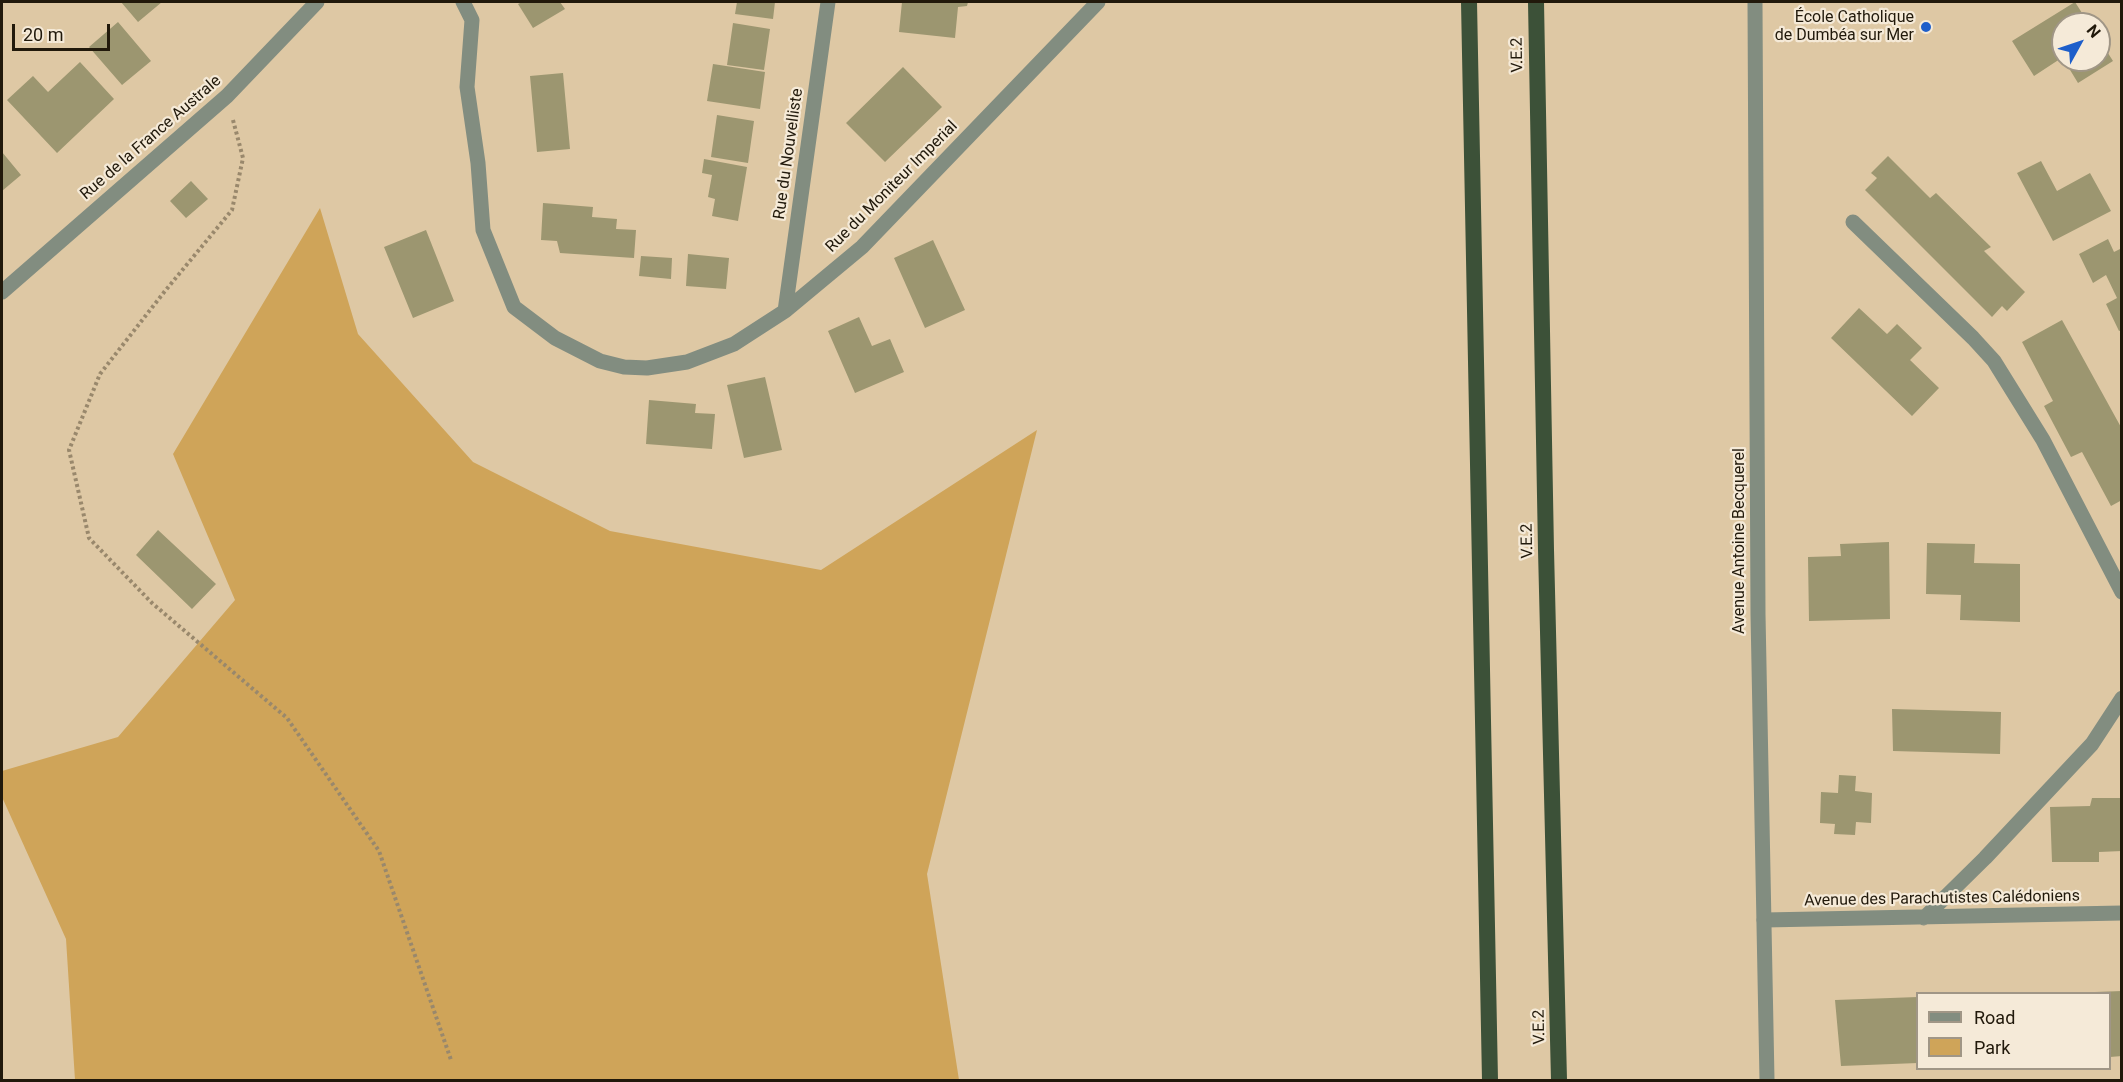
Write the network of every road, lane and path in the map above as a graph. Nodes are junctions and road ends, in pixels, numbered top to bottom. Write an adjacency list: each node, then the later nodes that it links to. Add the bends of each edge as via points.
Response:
1 (317, 2): 8 (street, Rue de la France Australe)
2 (463, 2): 11 (street, Rue du Moniteur Imperial, via 472,20 466,87 478,163 483,231 514,307 555,338 600,361 624,368 687,362 734,344)
3 (828, 2): 11 (street, Rue du Nouvelliste)
4 (1098, 2): 11 (street, Rue du Moniteur Imperial, via 862,247)
5 (1469, 2): 18 (highway)
6 (1536, 2): 19 (highway, V.E.2)
7 (1755, 2): 16 (street, Avenue Antoine Becquerel)
8 (227, 96): 10 (street, Rue de la France Australe); 17 (path, via 243,158 232,210 100,374 69,450 79,494 90,538 152,603 287,718 379,851)
9 (1853, 222): 12 (street, via 1994,361 2043,440)
10 (2, 292)
11 (785, 311)
12 (2121, 592)
13 (2121, 698): 15 (street, via 2092,744)
14 (2121, 913): 15 (street, Avenue des Parachutistes Calédoniens)
15 (1924, 918): 16 (street, Avenue des Parachutistes Calédoniens)
16 (1764, 920): 20 (street, Avenue Antoine Becquerel)
17 (451, 1060)
18 (1490, 1080)
19 (1559, 1080)
20 (1767, 1080)

